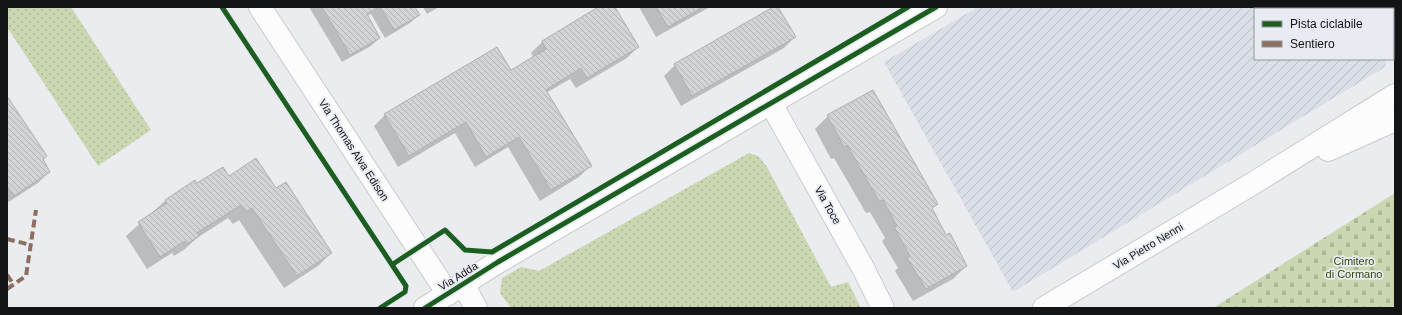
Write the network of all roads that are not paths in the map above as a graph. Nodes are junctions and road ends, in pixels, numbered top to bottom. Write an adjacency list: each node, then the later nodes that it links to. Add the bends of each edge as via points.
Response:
1 (260, 7): 7 (street, Via Thomas Alva Edison)
2 (936, 7): 4 (street, Via Adda)
3 (1395, 95): 6 (street, Via Pietro Nenni)
4 (770, 102): 7 (street, Via Adda); 10 (street, Via Toce)
5 (1395, 120): 6 (street, Via Pietro Nenni)
6 (1252, 184): 11 (street, Via Pietro Nenni)
7 (455, 289): 8 (street, Via Adda); 9 (street, Via Thomas Alva Edison)
8 (425, 308)
9 (476, 308)
10 (883, 308)
11 (1044, 308)

